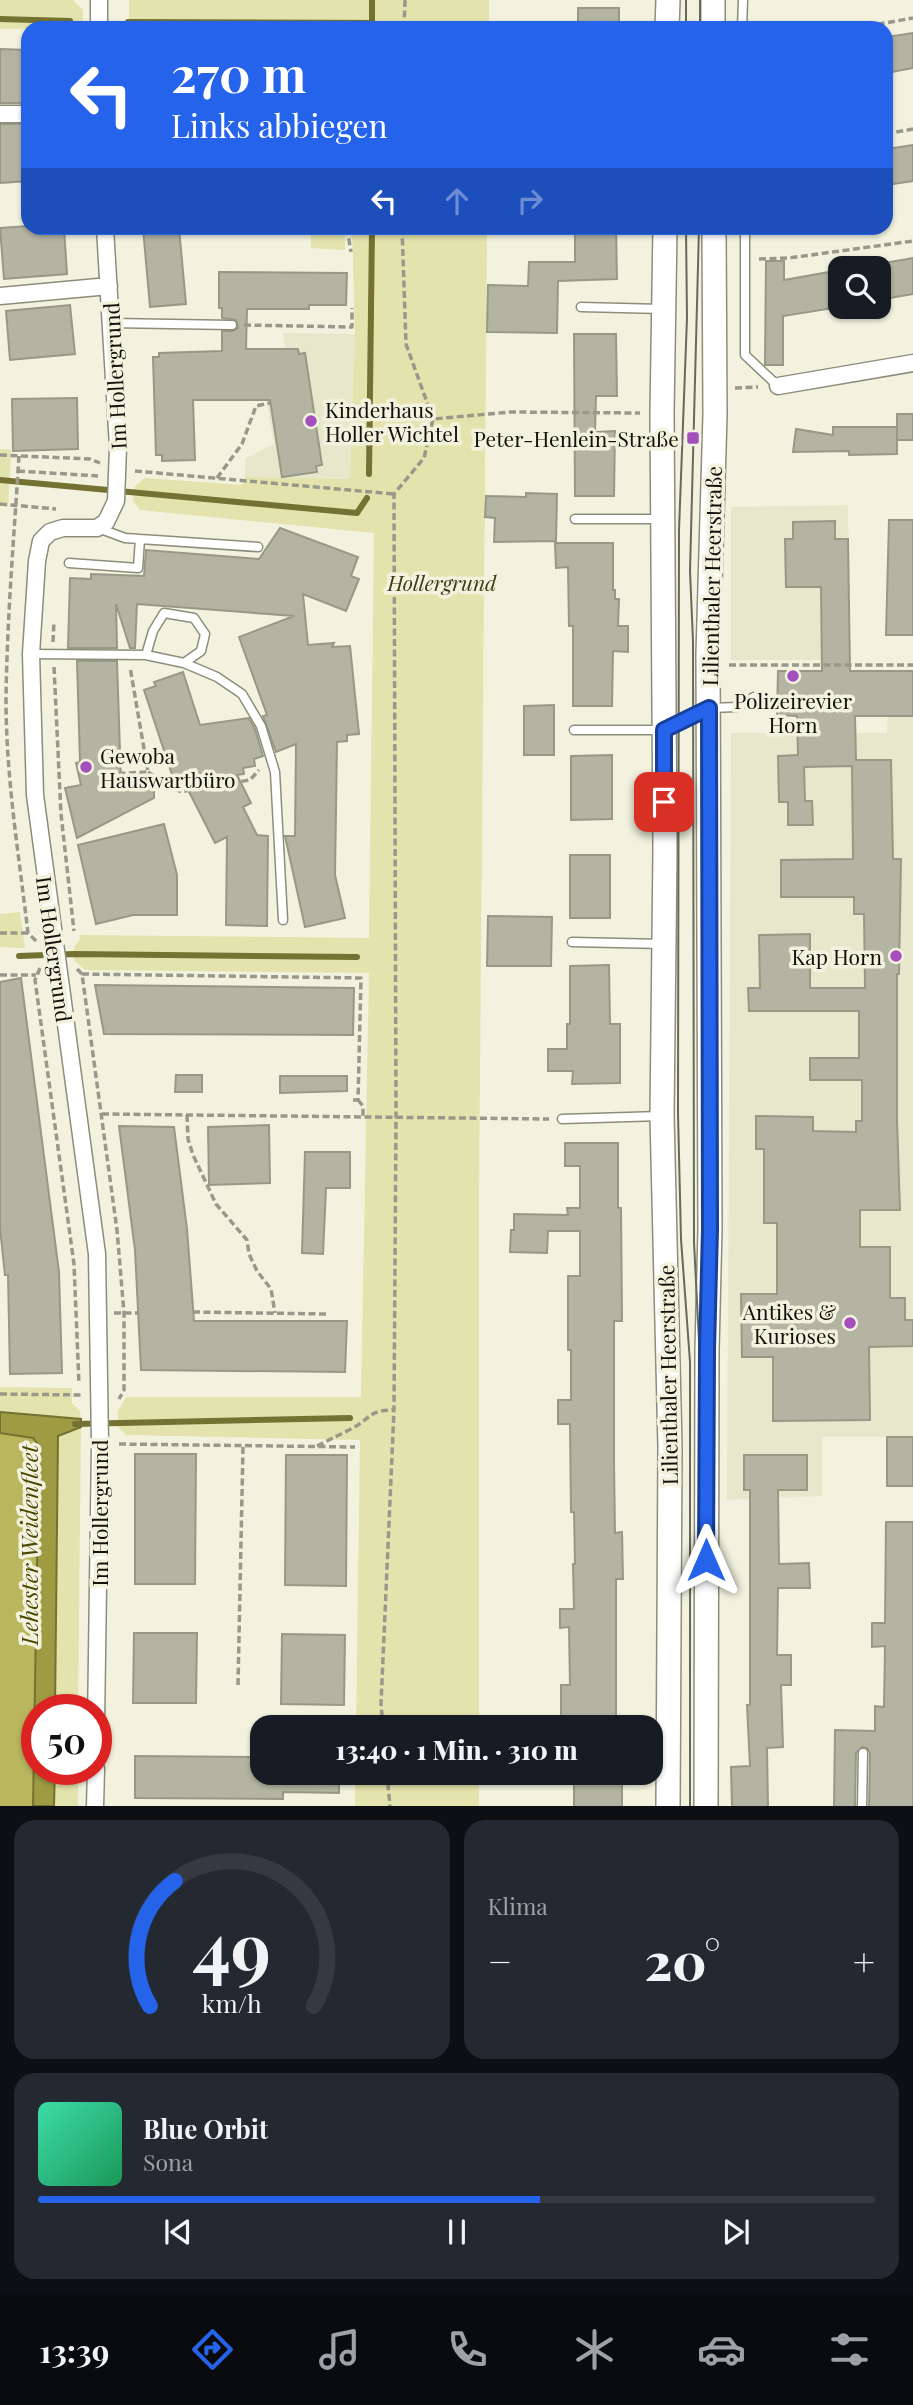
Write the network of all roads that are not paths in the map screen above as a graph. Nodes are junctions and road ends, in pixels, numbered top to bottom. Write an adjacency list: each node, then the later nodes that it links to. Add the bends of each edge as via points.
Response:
1 (99, 0): 5 (street)
2 (668, 0): 6 (main road)
3 (713, 0): 7 (main road)
4 (743, 0): 8 (lane)
5 (99, 21)
6 (667, 21)
7 (713, 21)
8 (742, 21)
9 (0, 114): 10 (street)
10 (21, 114)
11 (105, 235): 15 (street, Im Hollergrund)
12 (665, 235): 18 (main road, Lilienthaler Heerstraße)
13 (714, 235): 33 (main road, Lilienthaler Heerstraße)
14 (745, 235): 22 (lane, via 744,355)
15 (109, 286): 16 (street); 19 (street, Im Hollergrund)
16 (0, 296)
17 (581, 307): 18 (lane)
18 (664, 309): 24 (main road, Lilienthaler Heerstraße)
19 (111, 323): 20 (lane); 25 (street, Im Hollergrund, via 118,447 116,501 106,522)
20 (232, 325)
21 (913, 363): 22 (street)
22 (778, 386)
23 (575, 519): 24 (lane)
24 (663, 519): 35 (main road, Lilienthaler Heerstraße)
25 (97, 528): 26 (lane); 29 (street, Im Hollergrund, via 63,528 41,541)
26 (140, 539): 27 (lane); 28 (lane, via 138,568)
27 (258, 547)
28 (69, 564)
29 (31, 654): 30 (lane); 41 (street, Im Hollergrund, via 34,795 97,1254)
30 (146, 655): 31 (lane); 31 (lane, via 164,613 194,618 205,634 201,651)
31 (184, 663): 36 (lane, via 242,694 261,726 275,772)
32 (754, 698): 33 (lane, via 737,708)
33 (709, 708): 35 (lane); 46 (main road, Lilienthaler Heerstraße)
34 (574, 730): 35 (lane)
35 (664, 730): 38 (main road, Lilienthaler Heerstraße)
36 (283, 920)
37 (572, 942): 38 (lane)
38 (663, 944): 39 (main road, Lilienthaler Heerstraße)
39 (662, 1116): 40 (lane); 45 (main road, Lilienthaler Heerstraße, via 670,1447)
40 (562, 1119)
41 (96, 1694)
42 (863, 1753): 47 (lane)
43 (96, 1785): 44 (street)
44 (95, 1806)
45 (668, 1806)
46 (706, 1806)
47 (862, 1806)

